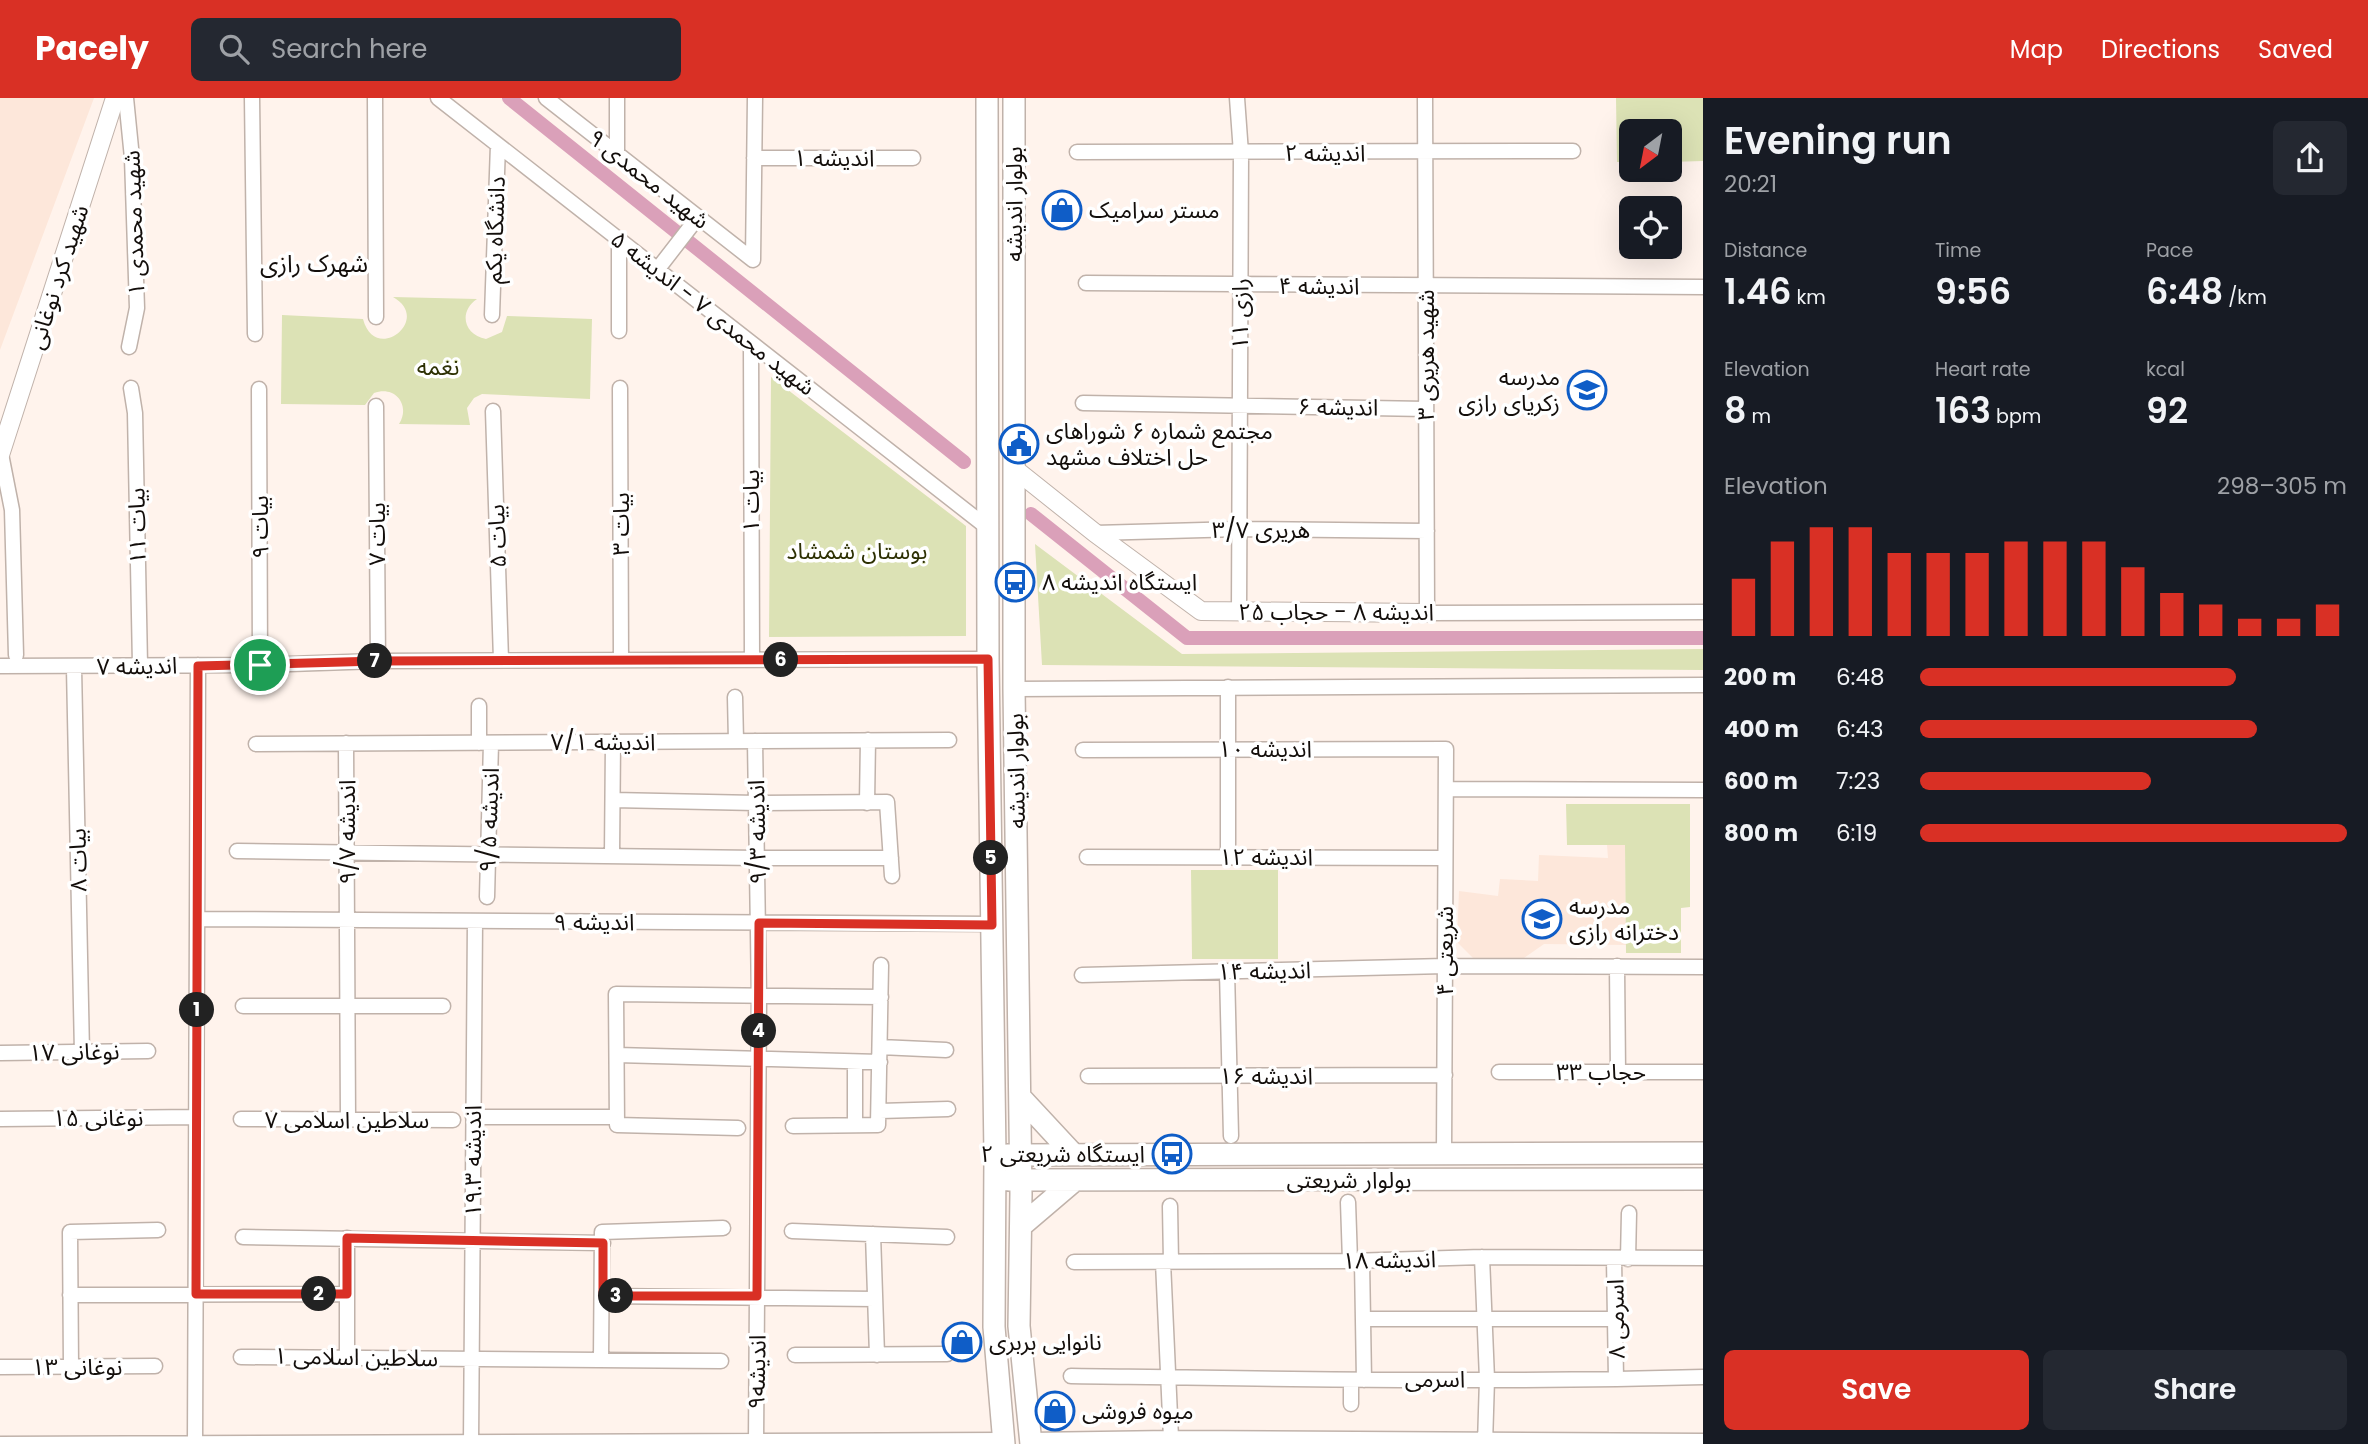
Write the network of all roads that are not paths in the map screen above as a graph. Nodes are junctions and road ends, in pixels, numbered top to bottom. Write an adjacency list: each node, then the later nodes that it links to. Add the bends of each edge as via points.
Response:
1 (115, 98): 42 (street, شهید کرد نوغانی)
2 (126, 98): 33 (street, شهید محمدی ۱, via 137,308)
3 (252, 98): 31 (street)
4 (375, 98): 29 (street)
5 (438, 98): 13 (street, شهید محمدی ۷ - اندیشه ۵)
6 (546, 98): 17 (street, شهید محمدی ۹)
7 (617, 98): 17 (street)
8 (755, 98): 19 (street)
9 (987, 98): 44 (main road, بولوار اندیشه)
10 (1014, 98): 43 (main road, بولوار اندیشه)
11 (1237, 98): 18 (street, رازی ۱۱)
12 (1425, 98): 16 (street, شهید هریری ۳)
13 (498, 145): 22 (street, شهید محمدی ۷ - اندیشه ۵); 28 (street, دانشگاه یکم)
14 (1573, 151): 16 (street, اندیشه ۲)
15 (1077, 152): 18 (street, اندیشه ۲)
16 (1425, 152): 18 (street, اندیشه ۲); 26 (street, شهید هریری ۳)
17 (617, 153): 21 (street, شهید محمدی ۹)
18 (1241, 153): 25 (street, رازی ۱۱)
19 (754, 158): 20 (street, اندیشه ۱); 21 (street, شهید محمدی ۹, via 753,260)
20 (913, 158)
21 (698, 217): 23 (street)
22 (619, 240): 23 (street, شهید محمدی ۷ - اندیشه ۵); 30 (street)
23 (657, 270): 32 (street, شهید محمدی ۷ - اندیشه ۵)
24 (1086, 283): 25 (street, اندیشه ۴)
25 (1240, 285): 26 (street, اندیشه ۴); 39 (street, رازی ۱۱)
26 (1426, 286): 27 (street, اندیشه ۴); 40 (street, شهید هریری ۳)
27 (1703, 286)
28 (492, 315)
29 (376, 317)
30 (620, 331)
31 (255, 334)
32 (751, 343): 44 (street, شهید محمدی ۷ - اندیشه ۵); 55 (street, بیات ۱)
33 (129, 347)
34 (131, 388): 59 (street, بیات ۱۱)
35 (620, 388): 54 (street, بیات ۳)
36 (259, 389): 57 (street, بیات ۹)
37 (1083, 403): 39 (street, اندیشه ۶)
38 (376, 406): 56 (street, بیات ۷)
39 (1240, 406): 40 (street, اندیشه ۶); 45 (street, رازی ۱۱)
40 (1426, 409): 46 (street, شهید هریری ۳)
41 (493, 411): 53 (street, بیات ۵)
42 (0, 454): 51 (street, via 12,510)
43 (1016, 470): 47 (street, اندیشه ۸ - حجاب ۲۵); 64 (main road, بولوار اندیشه)
44 (988, 528): 52 (main road, بولوار اندیشه)
45 (1240, 530): 46 (street, هریری ۳/۷); 47 (street, هریری ۳/۷); 48 (street, رازی ۱۱)
46 (1427, 531): 49 (street, شهید هریری ۳)
47 (1095, 533): 48 (street, اندیشه ۸ - حجاب ۲۵, via 1201,611)
48 (1238, 611): 49 (street, اندیشه ۸ - حجاب ۲۵)
49 (1427, 612): 50 (street, اندیشه ۸ - حجاب ۲۵)
50 (1703, 612)
51 (16, 655)
52 (988, 659): 55 (street, اندیشه ۷); 98 (main road, بولوار اندیشه)
53 (501, 660): 54 (street, اندیشه ۷); 56 (street, اندیشه ۷)
54 (621, 660): 55 (street, اندیشه ۷)
55 (752, 660)
56 (378, 661): 57 (street, اندیشه ۷)
57 (260, 665): 60 (street, اندیشه ۷)
58 (0, 666): 61 (street, اندیشه ۷)
59 (140, 666): 60 (street, اندیشه ۷); 61 (street, اندیشه ۷)
60 (198, 666): 94 (street)
61 (74, 668): 113 (street, بیات ۸)
62 (1703, 685): 63 (street)
63 (1228, 687): 64 (street); 75 (street)
64 (1014, 688): 124 (main road, بولوار اندیشه)
65 (735, 697): 69 (street)
66 (479, 706): 72 (street, اندیشه ۹/۵)
67 (868, 740): 68 (street, اندیشه ۷/۱); 70 (street, اندیشه ۷/۱); 82 (street)
68 (949, 740)
69 (736, 741): 70 (street, اندیشه ۷/۱); 71 (street, اندیشه ۷/۱)
70 (755, 741): 81 (street, اندیشه ۹/۳)
71 (613, 742): 72 (street, اندیشه ۷/۱); 80 (street)
72 (485, 743): 74 (street, اندیشه ۷/۱); 85 (street, اندیشه ۹/۵)
73 (257, 744): 74 (street, اندیشه ۷/۱)
74 (346, 744): 84 (street, اندیشه ۹/۷)
75 (1228, 749): 76 (street, اندیشه ۱۰); 77 (street, اندیشه ۱۰); 88 (street)
76 (1446, 749): 78 (street, شریعتی ۴)
77 (1083, 750)
78 (1446, 789): 79 (street); 91 (street, شریعتی ۴)
79 (1703, 790)
80 (613, 800): 81 (street); 86 (street)
81 (756, 803): 82 (street); 89 (street, اندیشه ۹/۳)
82 (867, 803): 90 (street, via 887,802)
83 (237, 851): 84 (street)
84 (347, 853): 85 (street); 95 (street, اندیشه ۹/۷)
85 (489, 853): 86 (street); 93 (street, اندیشه ۹/۵)
86 (612, 855): 89 (street)
87 (1087, 857): 88 (street, اندیشه ۱۲)
88 (1228, 857): 91 (street, اندیشه ۱۲)
89 (758, 858): 90 (street); 97 (street, اندیشه ۹/۳)
90 (891, 858): 92 (street)
91 (1445, 858): 100 (street, شریعتی ۴)
92 (892, 876)
93 (486, 897)
94 (197, 919): 95 (street, اندیشه ۹); 127 (street)
95 (347, 920): 96 (street, اندیشه ۹); 108 (street, اندیشه ۹/۷)
96 (475, 921): 97 (street, اندیشه ۹); 128 (street, اندیشه ۱۹.۳)
97 (759, 923): 98 (street, اندیشه ۹); 105 (street, اندیشه۹)
98 (992, 925): 142 (main road, بولوار اندیشه)
99 (881, 965): 106 (street)
100 (1445, 966): 101 (street, اندیشه ۱۴); 103 (street, اندیشه ۱۴); 121 (street, شریعتی ۴)
101 (1617, 966): 102 (street, اندیشه ۱۴); 119 (street)
102 (1703, 967)
103 (1227, 971): 104 (street, اندیشه ۱۴); 123 (street)
104 (1082, 975)
105 (759, 997): 106 (street); 114 (street, via 616,994); 116 (street, اندیشه۹)
106 (881, 997): 115 (street)
107 (243, 1006): 108 (street)
108 (347, 1006): 109 (street); 132 (street, اندیشه ۹/۷)
109 (443, 1006)
110 (946, 1050): 115 (street)
111 (148, 1051): 113 (street, نوغانی ۱۷)
112 (0, 1053): 113 (street, نوغانی ۱۷)
113 (82, 1053)
114 (617, 1055): 116 (street); 129 (street)
115 (880, 1055): 117 (street); 126 (street)
116 (758, 1060): 117 (street); 170 (street, اندیشه۹)
117 (855, 1062): 134 (street)
118 (1499, 1072): 119 (street, حجاب ۳۳)
119 (1618, 1072): 120 (street, حجاب ۳۳)
120 (1703, 1072)
121 (1445, 1075): 123 (street, اندیشه ۱۶); 141 (street, شریعتی ۴)
122 (1088, 1076): 123 (street, اندیشه ۱۶)
123 (1230, 1076): 137 (street)
124 (1020, 1097): 139 (main road, بولوار اندیشه); 140 (main road)
125 (948, 1109): 126 (street)
126 (880, 1111): 134 (street, via 878,1125)
127 (197, 1117): 130 (street, نوغانی ۱۵); 166 (street)
128 (473, 1117): 129 (street); 158 (street, اندیشه ۱۹.۳)
129 (617, 1117): 136 (street, via 617,1125)
130 (0, 1119)
131 (241, 1119): 132 (street, سلاطین اسلامی ۷)
132 (348, 1120): 133 (street, سلاطین اسلامی ۷)
133 (453, 1120)
134 (855, 1125): 135 (street)
135 (793, 1126)
136 (738, 1128)
137 (1231, 1136)
138 (1703, 1153): 141 (main road, بولوار شریعتی)
139 (1021, 1154): 140 (main road, بولوار شریعتی); 142 (main road, بولوار شریعتی); 144 (main road, بولوار اندیشه)
140 (1073, 1154): 141 (main road, بولوار شریعتی)
141 (1444, 1154)
142 (995, 1155): 146 (main road, بولوار اندیشه)
143 (1703, 1179): 145 (main road, بولوار شریعتی)
144 (1021, 1180): 145 (main road, بولوار شریعتی); 146 (main road, بولوار شریعتی); 150 (main road, بولوار اندیشه)
145 (1075, 1180): 150 (main road)
146 (994, 1181): 196 (main road, بولوار اندیشه, via 994,1327)
147 (1348, 1202): 163 (street)
148 (1170, 1206): 165 (street)
149 (1629, 1213): 162 (street, اسرمی ۸)
150 (1021, 1226): 197 (main road, بولوار اندیشه, via 1019,1326)
151 (723, 1228): 159 (street, via 603,1231)
152 (159, 1230): 168 (street, via 70,1233)
153 (792, 1231): 154 (street)
154 (873, 1234): 156 (street); 171 (street)
155 (243, 1237): 157 (street)
156 (947, 1237)
157 (347, 1238): 158 (street); 167 (street)
158 (472, 1240): 159 (street); 180 (street, اندیشه ۱۹.۳)
159 (603, 1243): 169 (street)
160 (1482, 1257): 162 (street, اندیشه ۱۸); 163 (street, اندیشه ۱۸); 173 (street)
161 (1703, 1258): 162 (street, اندیشه ۱۸)
162 (1621, 1259): 174 (street, اسرمی ۸)
163 (1356, 1261): 165 (street, اندیشه ۱۸); 172 (street)
164 (1074, 1262): 165 (street, اندیشه ۱۸)
165 (1167, 1262): 187 (street)
166 (196, 1294): 167 (street); 168 (street); 202 (street)
167 (347, 1294): 178 (street)
168 (70, 1295): 185 (street)
169 (603, 1296): 170 (street); 181 (street)
170 (757, 1296): 171 (street); 200 (street, اندیشه۹)
171 (875, 1299): 177 (street)
172 (1363, 1319): 173 (street); 191 (street)
173 (1484, 1319): 174 (street); 189 (street)
174 (1617, 1319): 190 (street, اسرمی ۸)
175 (947, 1354): 177 (street)
176 (795, 1355): 177 (street)
177 (877, 1355)
178 (347, 1356): 179 (street, سلاطین اسلامی ۱); 180 (street, سلاطین اسلامی ۱)
179 (241, 1357)
180 (472, 1359): 181 (street, سلاطین اسلامی ۱); 199 (street, اندیشه ۱۹.۳)
181 (601, 1359): 182 (street, سلاطین اسلامی ۱)
182 (722, 1361)
183 (155, 1366): 185 (street, نوغانی ۱۳)
184 (0, 1367): 185 (street, نوغانی ۱۳)
185 (71, 1367)
186 (1071, 1376): 187 (street, اسرمی)
187 (1167, 1377): 191 (street, اسرمی); 193 (street)
188 (1703, 1377): 190 (street, اسرمی)
189 (1486, 1379): 190 (street, اسرمی); 191 (street, اسرمی); 198 (street)
190 (1616, 1379)
191 (1357, 1380): 192 (street)
192 (1351, 1405)
193 (1171, 1438): 194 (street); 197 (street)
194 (1361, 1441): 198 (street)
195 (1703, 1441): 198 (street)
196 (1004, 1442): 200 (street)
197 (1030, 1442)
198 (1485, 1442)
199 (471, 1443): 200 (street); 203 (street)
200 (756, 1443)
201 (0, 1444): 202 (street)
202 (195, 1444): 203 (street)
203 (349, 1444)

